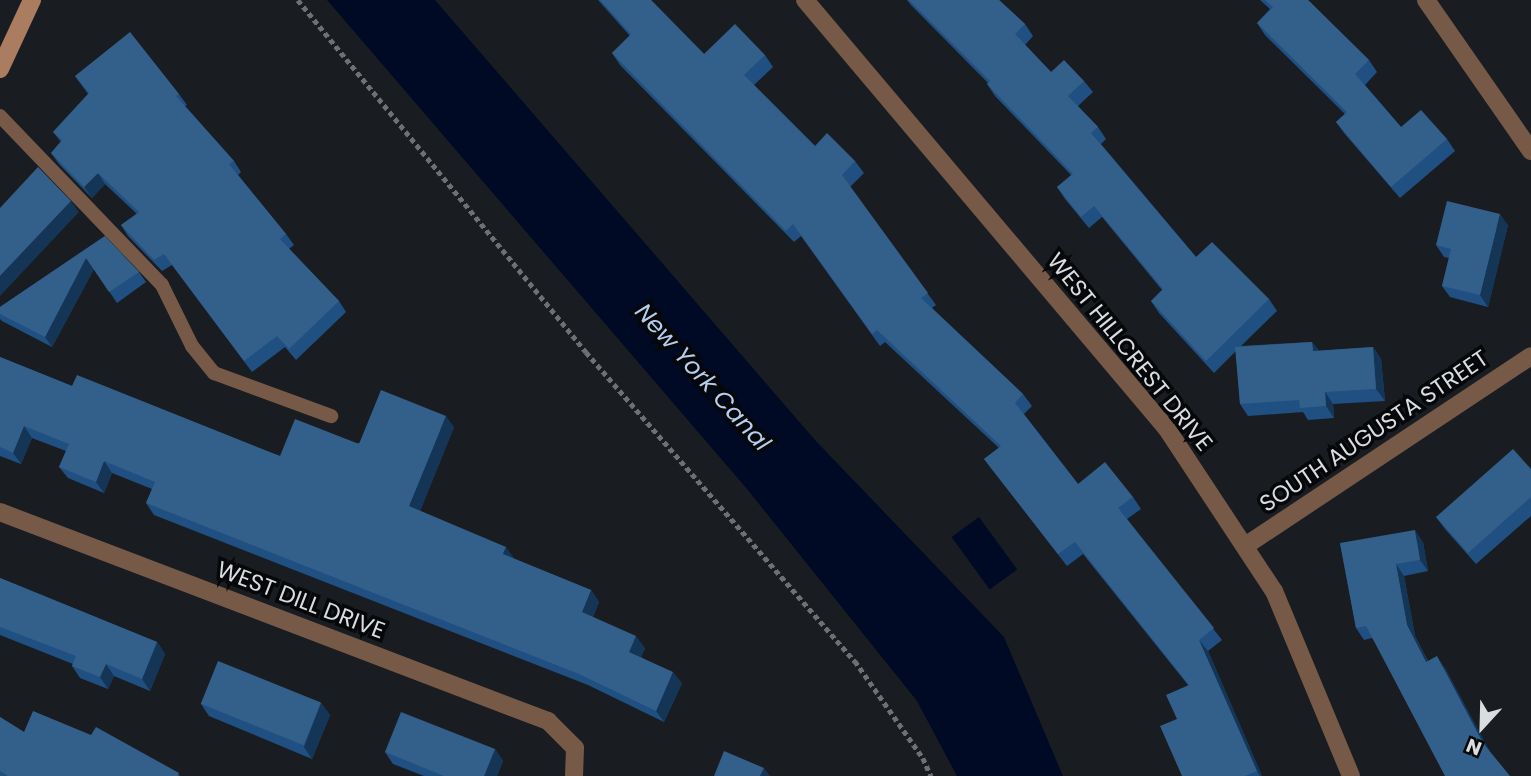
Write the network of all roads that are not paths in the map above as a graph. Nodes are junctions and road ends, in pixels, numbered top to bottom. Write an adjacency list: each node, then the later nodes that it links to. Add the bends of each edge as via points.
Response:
1 (32, 0): 4 (street)
2 (805, 0): 10 (street, WEST HILLCREST DRIVE, via 1167,429)
3 (1426, 0): 6 (street)
4 (0, 69)
5 (0, 116): 8 (lane, via 162,285 192,346 214,373)
6 (1531, 151)
7 (1531, 356): 10 (street, SOUTH AUGUSTA STREET)
8 (331, 416)
9 (0, 512): 11 (street, WEST DILL DRIVE, via 548,722 575,748)
10 (1245, 546): 12 (street, WEST HILLCREST DRIVE, via 1275,591)
11 (574, 776)
12 (1351, 776)

